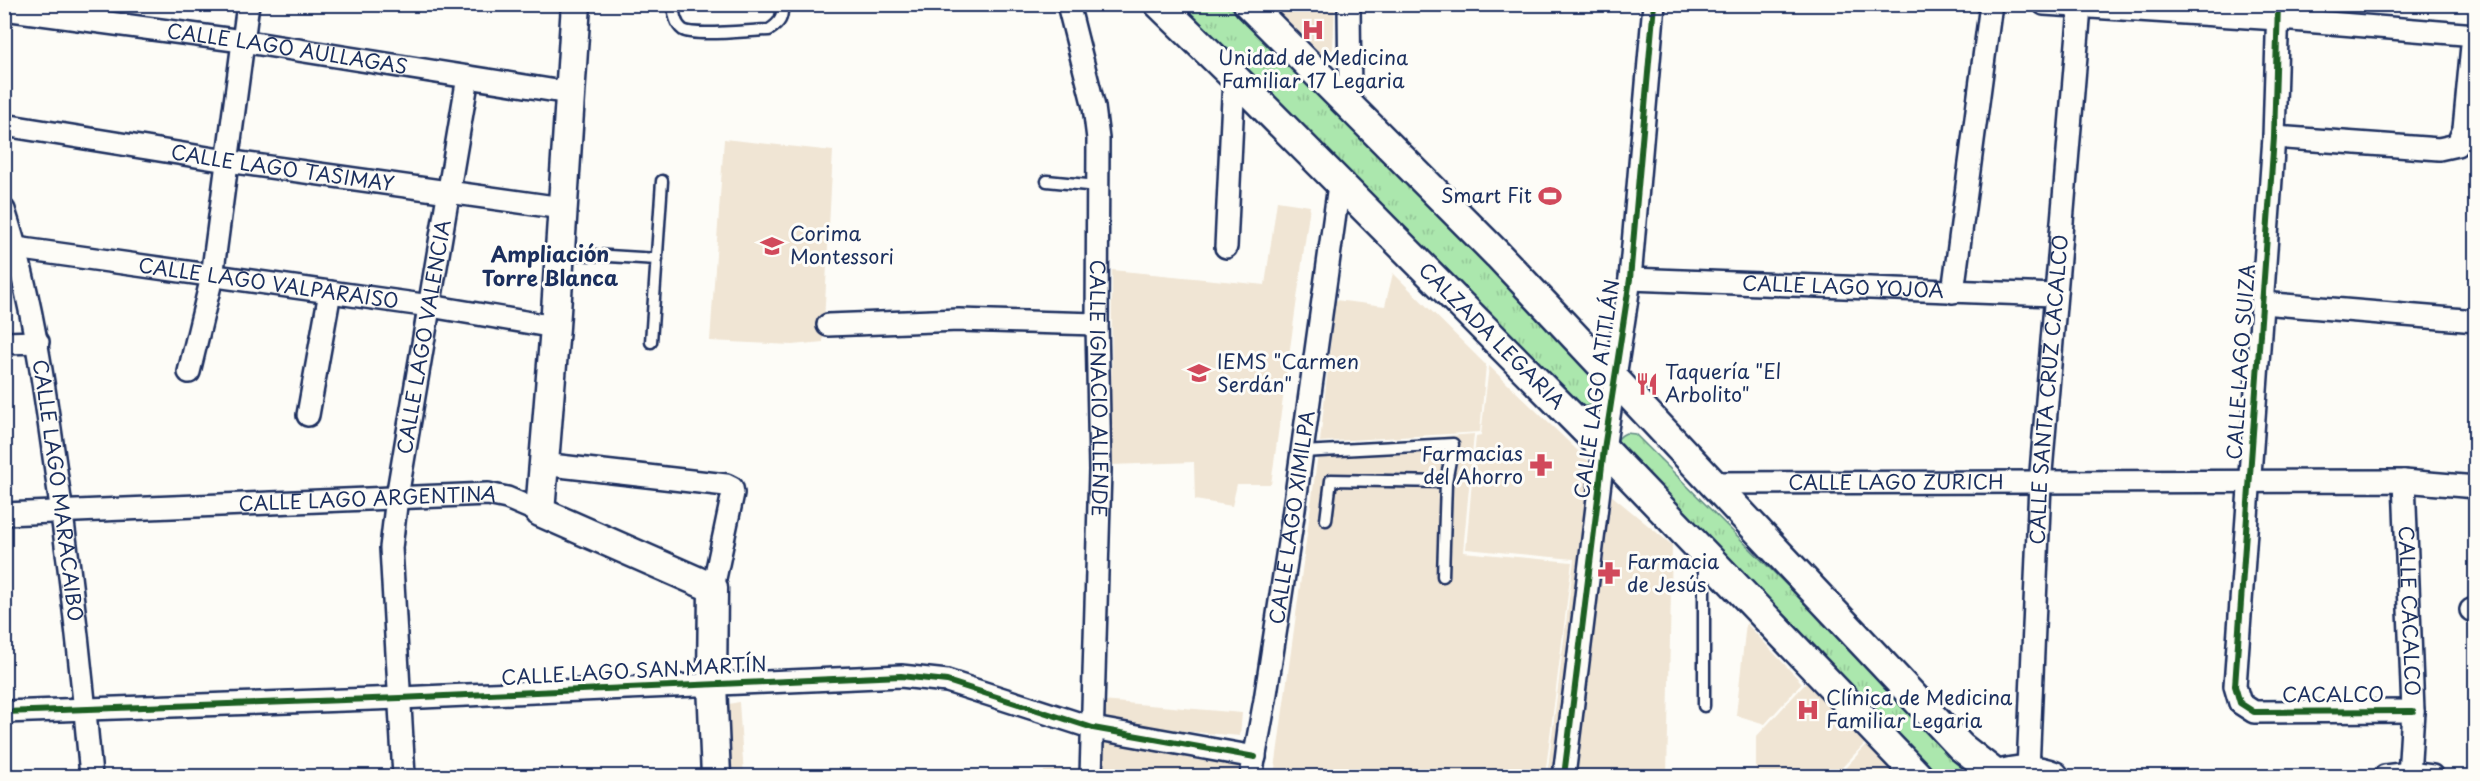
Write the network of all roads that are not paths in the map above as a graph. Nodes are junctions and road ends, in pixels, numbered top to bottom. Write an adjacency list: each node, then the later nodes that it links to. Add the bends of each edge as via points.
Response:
1 (248, 4): 16 (street)
2 (576, 4): 19 (main road)
3 (672, 4): 4 (lane, via 675,19 683,30 695,33 769,30 783,15)
4 (782, 4)
5 (1068, 4): 27 (street, CALLE IGNACIO ALLENDE, via 1094,107)
6 (1159, 4): 18 (main road, CALZADA LEGARIA)
7 (1248, 4): 20 (main road)
8 (1349, 4): 20 (street)
9 (1654, 4): 36 (street, CALLE LAGO ATITLÁN)
10 (1991, 4): 38 (street)
11 (2044, 4): 12 (street)
12 (2080, 8): 14 (street); 39 (street, CALLE SANTA CRUZ CACALCO)
13 (4, 9): 16 (street, CALLE LAGO AULLAGAS)
14 (2278, 12): 15 (street); 22 (street, CALLE LAGO SUIZA)
15 (2474, 35): 22 (street, via 2464,129 2457,145 2439,149)
16 (242, 41): 17 (street, CALLE LAGO AULLAGAS); 23 (street)
17 (468, 77): 19 (street, CALLE LAGO AULLAGAS); 28 (street, CALLE LAGO VALENCIA)
18 (1234, 77): 26 (main road, CALZADA LEGARIA); 31 (street)
19 (569, 93): 29 (main road)
20 (1350, 105): 50 (main road)
21 (4, 125): 23 (street, CALLE LAGO TASIMAY)
22 (2274, 137): 40 (street, CALLE LAGO SUIZA)
23 (227, 161): 28 (street, CALLE LAGO TASIMAY); 35 (street)
24 (662, 181): 34 (lane)
25 (1047, 181): 27 (lane)
26 (1339, 185): 52 (main road, CALZADA LEGARIA); 53 (street, CALLE LAGO XIMILPA)
27 (1097, 186): 43 (street, CALLE IGNACIO ALLENDE)
28 (449, 194): 29 (street, CALLE LAGO TASIMAY); 41 (street, CALLE LAGO VALENCIA)
29 (562, 208): 33 (main road)
30 (4, 210): 32 (street, CALLE LAGO MARACAIBO)
31 (1226, 247)
32 (16, 248): 35 (street, CALLE LAGO VALPARAÍSO); 46 (street, CALLE LAGO MARACAIBO)
33 (560, 254): 34 (lane); 45 (main road)
34 (657, 259): 47 (lane)
35 (212, 277): 37 (street, CALLE LAGO VALPARAÍSO); 49 (street)
36 (1630, 279): 38 (street, CALLE LAGO YOJOA); 50 (street, CALLE LAGO ATITLÁN)
37 (330, 292): 41 (street, CALLE LAGO VALPARAÍSO); 51 (street)
38 (1953, 292): 39 (street, CALLE LAGO YOJOA)
39 (2055, 295): 59 (street, CALLE SANTA CRUZ CACALCO)
40 (2262, 303): 42 (street); 56 (street, CALLE LAGO SUIZA)
41 (430, 306): 45 (street, CALLE LAGO VALPARAÍSO); 61 (street, CALLE LAGO VALENCIA)
42 (2475, 321)
43 (1097, 324): 44 (street, via 959,320); 76 (street, CALLE IGNACIO ALLENDE, via 1100,470)
44 (828, 326)
45 (555, 327): 54 (main road)
46 (38, 342): 48 (street); 62 (street, CALLE LAGO MARACAIBO)
47 (651, 342)
48 (4, 343)
49 (189, 372)
50 (1616, 378): 52 (street, CALLE LAGO ATITLÁN); 58 (main road)
51 (308, 415)
52 (1604, 449): 66 (main road, CALZADA LEGARIA); 85 (street, CALLE LAGO ATITLÁN)
53 (1302, 452): 55 (lane, via 1453,444); 77 (street, CALLE LAGO XIMILPA)
54 (542, 464): 63 (main road); 68 (street, via 732,488)
55 (1446, 482): 65 (lane, via 1331,480); 67 (lane)
56 (2250, 482): 57 (street, CALLE LAGO ZURICH); 59 (street, CALLE LAGO ZURICH); 75 (street, CALLE LAGO SUIZA, via 2235,686 2240,703)
57 (2404, 482): 60 (street, CALLE LAGO ZURICH); 73 (street, CALLE CACALCO)
58 (1713, 483): 59 (street, CALLE LAGO ZURICH); 80 (main road, via 1961,747)
59 (2040, 484): 78 (street, CALLE SANTA CRUZ CACALCO)
60 (2475, 487)
61 (397, 497): 62 (street, CALLE LAGO ARGENTINA); 63 (street, CALLE LAGO ARGENTINA, via 488,494); 70 (street, CALLE LAGO VALENCIA, via 392,548)
62 (62, 511): 64 (street, CALLE LAGO ARGENTINA); 72 (street, CALLE LAGO MARACAIBO)
63 (540, 512): 68 (main road, CALLE LAGO ARGENTINA)
64 (4, 514)
65 (1326, 520)
66 (1704, 555): 71 (lane); 86 (main road, CALZADA LEGARIA)
67 (1443, 576)
68 (713, 588): 69 (main road)
69 (712, 684): 70 (street, CALLE LAGO SAN MARTÍN); 76 (street, CALLE LAGO SAN MARTÍN, via 901,676 947,681); 83 (main road)
70 (400, 698): 72 (street, CALLE LAGO SAN MARTÍN); 82 (street, CALLE LAGO VALENCIA)
71 (1704, 706)
72 (85, 708): 74 (street, CALLE LAGO SAN MARTÍN); 81 (street, CALLE LAGO MARACAIBO)
73 (2413, 711): 75 (street, CACALCO); 79 (street, CALLE CACALCO)
74 (4, 712)
75 (2254, 712)
76 (1093, 729): 77 (street, CALLE LAGO SAN MARTÍN); 84 (street, CALLE IGNACIO ALLENDE)
77 (1253, 767)
78 (2041, 773): 80 (main road)
79 (2409, 775): 87 (street); 88 (street)
80 (1997, 776)
81 (91, 777)
82 (404, 777)
83 (716, 777)
84 (1091, 777)
85 (1564, 777)
86 (1918, 777)
87 (2385, 777)
88 (2432, 777)

